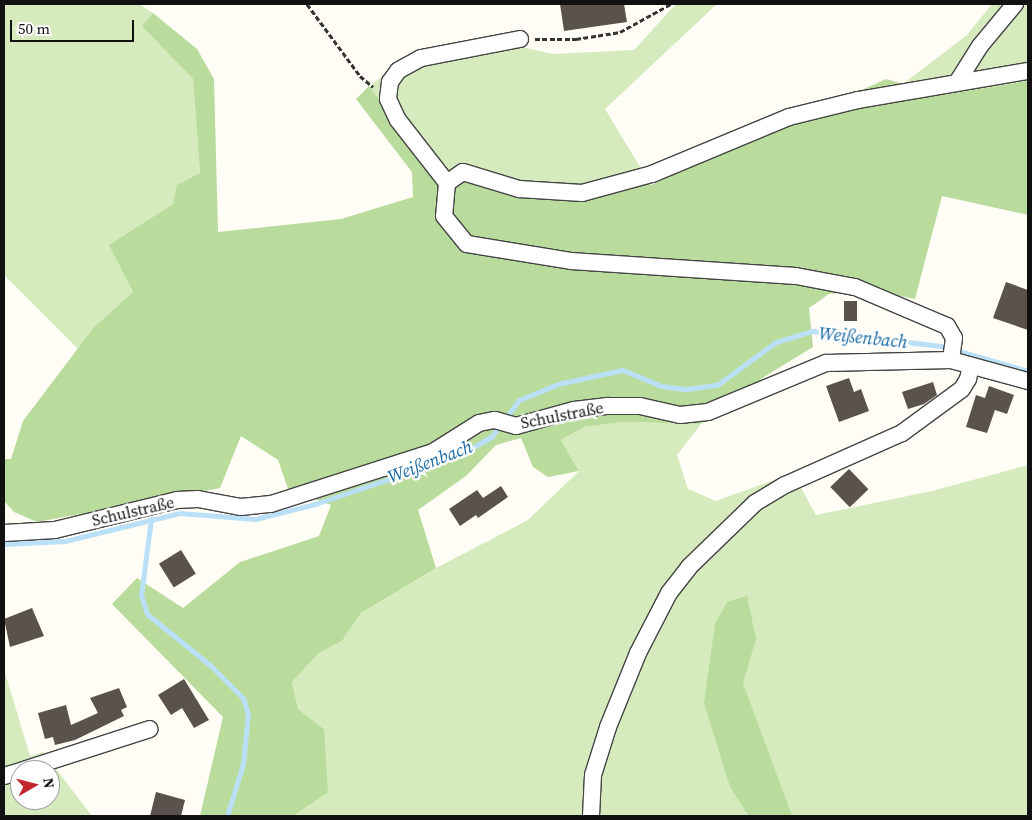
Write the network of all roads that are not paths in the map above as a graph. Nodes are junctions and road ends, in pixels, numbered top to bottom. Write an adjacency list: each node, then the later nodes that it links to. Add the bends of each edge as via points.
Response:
1 (1015, 4): 4 (street, via 980,46)
2 (520, 39): 5 (street, via 421,58 407,63 390,82 388,99 398,120)
3 (1028, 71): 4 (street)
4 (958, 81): 5 (street, via 789,117 652,174 582,193 519,190 463,172)
5 (447, 183): 6 (street, via 444,216 467,244 571,261 796,276 855,287 947,326 954,338)
6 (951, 358): 7 (street, Schulstraße); 9 (street, Schulstraße, via 826,363 708,412 680,415 640,406 608,406 574,410 516,426 494,420 479,423 433,452 271,504 241,507 177,500 55,530)
7 (970, 366): 8 (street, Schulstraße); 12 (street, via 962,390 902,433 785,485 754,503 689,567 669,593 638,653 608,727 593,775)
8 (1028, 381)
9 (4, 532)
10 (150, 729): 11 (street)
11 (56, 760)
12 (591, 816)

